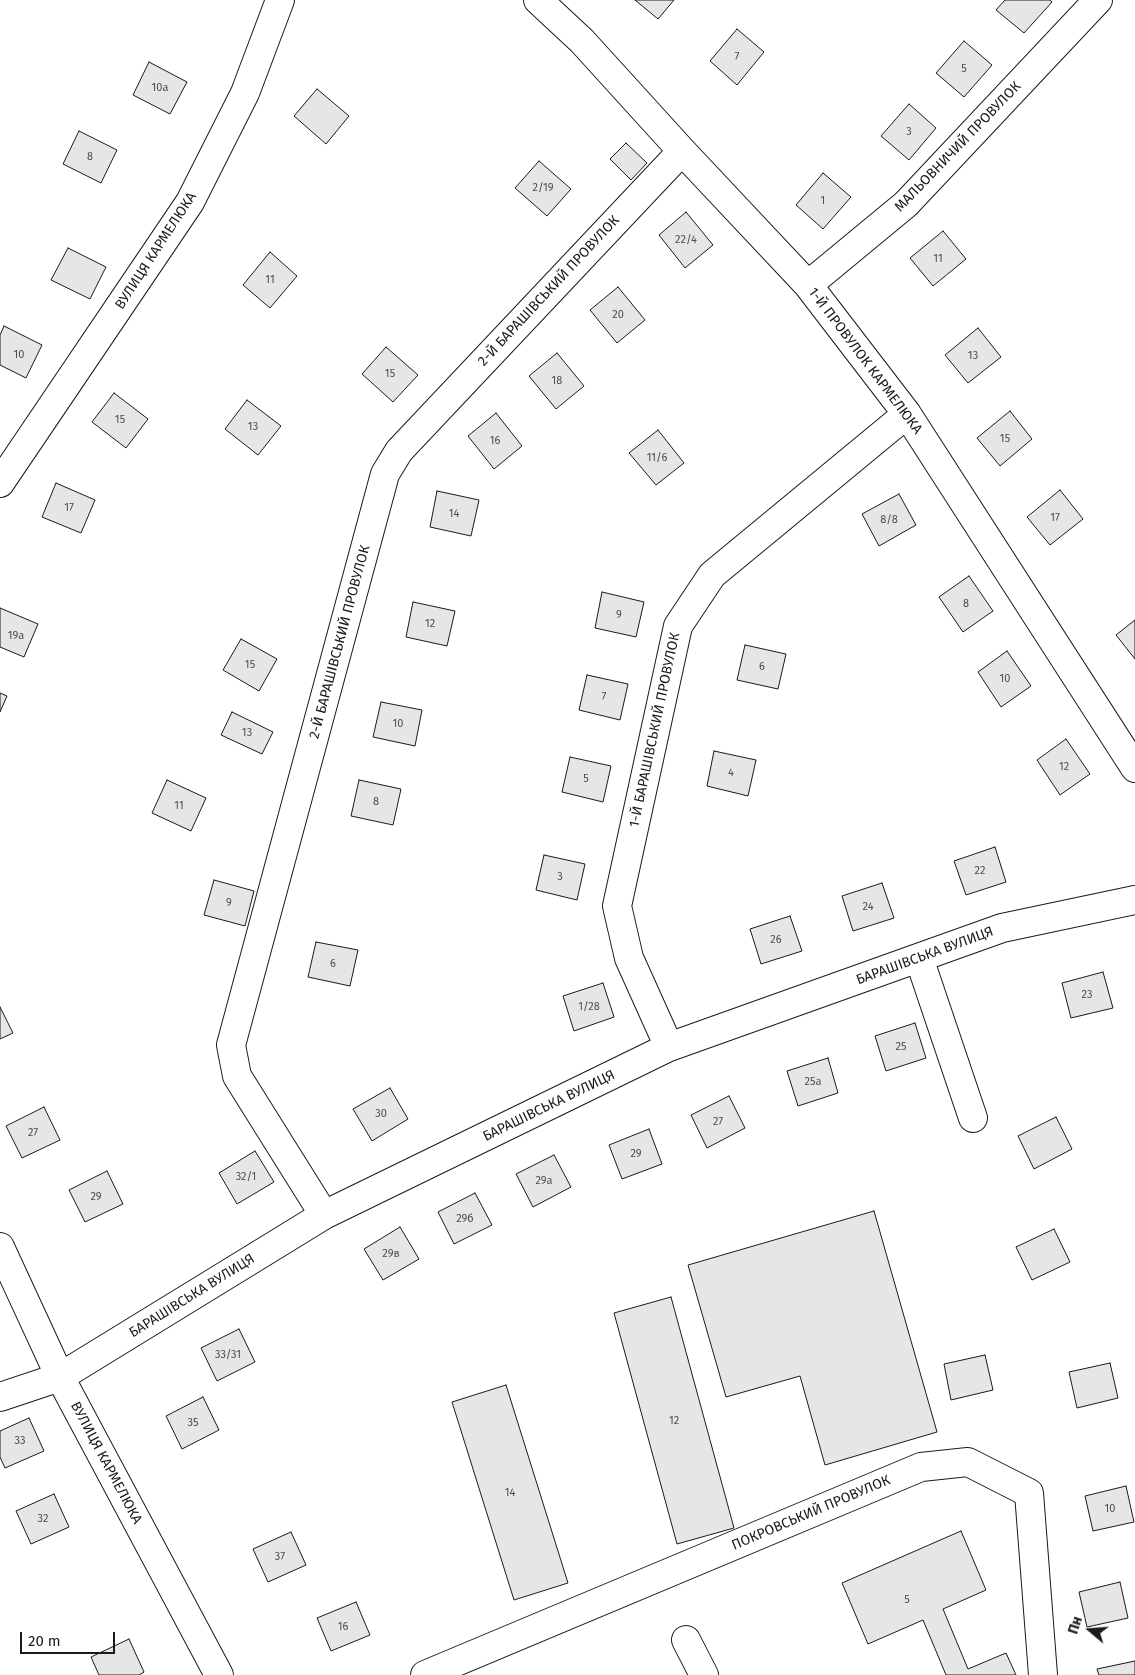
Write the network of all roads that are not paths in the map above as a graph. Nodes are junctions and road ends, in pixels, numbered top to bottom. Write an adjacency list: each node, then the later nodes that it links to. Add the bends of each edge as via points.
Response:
1 (280, 0): 7 (street, ВУЛИЦЯ КАРМЕЛЮКА, via 245,93 190,202)
2 (538, 0): 4 (street, 1-Й ПРОВУЛОК КАРМЕЛЮКА, via 582,41)
3 (1098, 0): 5 (street, МАЛЬОВНИЧИЙ ПРОВУЛОК, via 906,204)
4 (682, 151): 5 (street, 1-Й ПРОВУЛОК КАРМЕЛЮКА); 13 (street, 2-Й БАРАШІВСЬКИЙ ПРОВУЛОК, via 399,451 385,474 231,1044 238,1076)
5 (808, 285): 6 (street, 1-Й ПРОВУЛОК КАРМЕЛЮКА)
6 (907, 414): 8 (street, 1-Й ПРОВУЛОК КАРМЕЛЮКА); 11 (street, 1-Й БАРАШІВСЬКИЙ ПРОВУЛОК, via 712,575 678,626 617,906 629,958)
7 (0, 484)
8 (1135, 768)
9 (1135, 900): 10 (street, БАРАШІВСЬКА ВУЛИЦЯ, via 1002,928)
10 (919, 958): 11 (street, БАРАШІВСЬКА ВУЛИЦЯ); 12 (street)
11 (669, 1047): 13 (street, БАРАШІВСЬКА ВУЛИЦЯ)
12 (972, 1118)
13 (324, 1215): 15 (street, БАРАШІВСЬКА ВУЛИЦЯ)
14 (0, 1247): 15 (street, ВУЛИЦЯ КАРМЕЛЮКА)
15 (60, 1378): 16 (street, БАРАШІВСЬКА ВУЛИЦЯ); 18 (street, ВУЛИЦЯ КАРМЕЛЮКА)
16 (0, 1397)
17 (686, 1640): 20 (street)
18 (219, 1675)
19 (425, 1675): 21 (street, ПОКРОВСЬКИЙ ПРОВУЛОК, via 921,1467 968,1462 1029,1494)
20 (704, 1675)
21 (1043, 1675)

